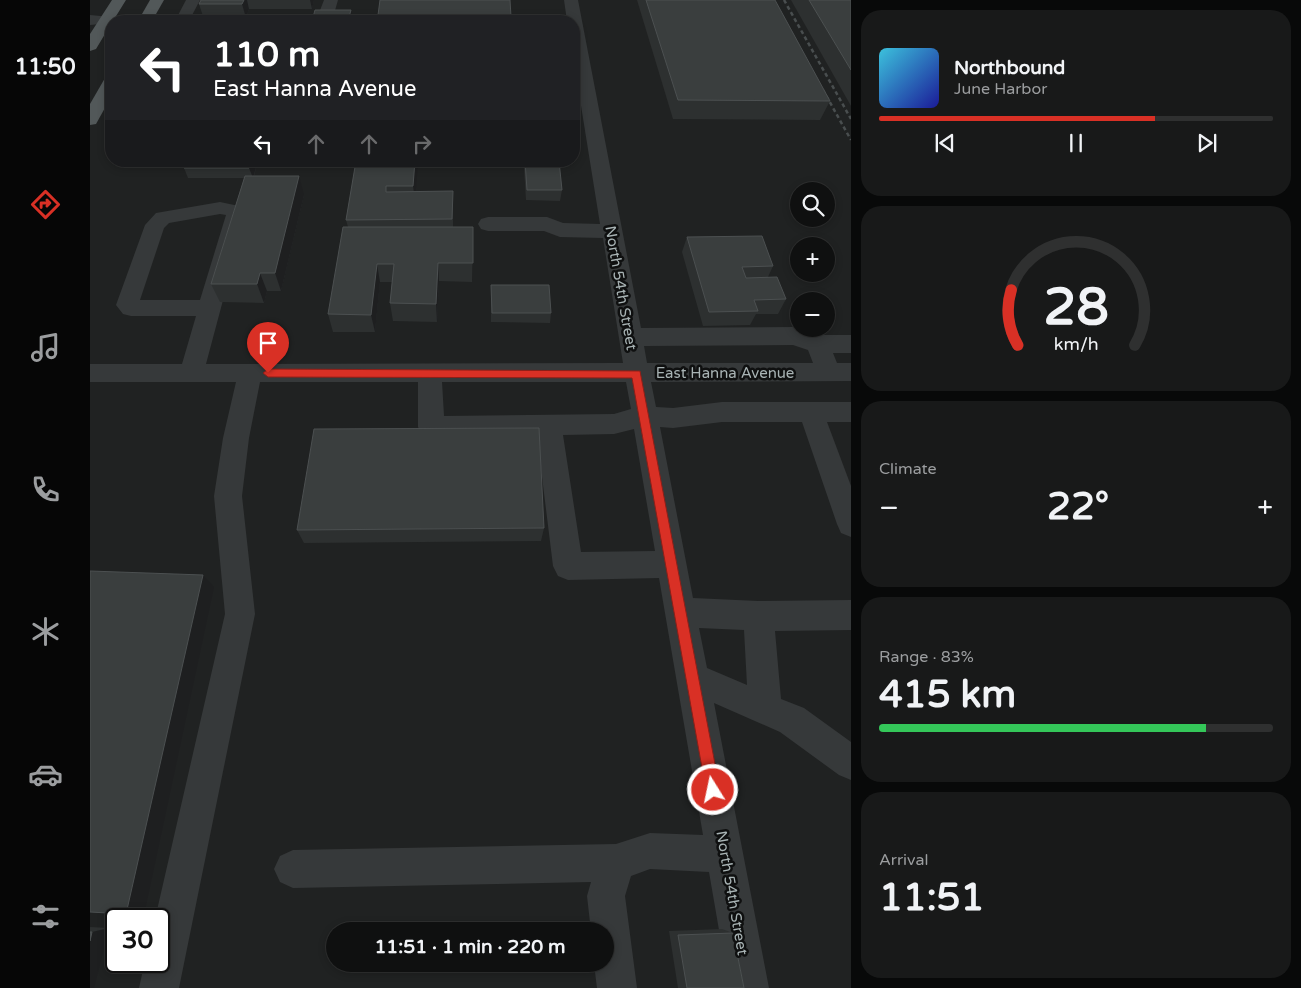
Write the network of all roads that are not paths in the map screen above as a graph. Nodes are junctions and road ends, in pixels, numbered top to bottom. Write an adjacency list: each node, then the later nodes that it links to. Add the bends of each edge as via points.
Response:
1 (118, 0): 6 (main road)
2 (157, 0): 7 (main road)
3 (193, 0): 8 (street)
4 (331, 0): 9 (street)
5 (571, 0): 10 (street, North 54th Street)
6 (109, 15)
7 (148, 15)
8 (185, 15)
9 (326, 15)
10 (574, 15)
11 (90, 20): 12 (street)
12 (105, 20)
13 (105, 22): 14 (main road)
14 (90, 46): 15 (main road)
15 (105, 46)
16 (580, 51): 20 (street, North 54th Street)
17 (105, 93): 18 (main road)
18 (90, 120)
19 (488, 224): 20 (street, via 547,224 560,230)
20 (612, 231): 22 (street, North 54th Street)
21 (210, 308): 21 (street, via 236,214 220,208 163,218 155,225 127,304 131,308); 27 (street)
22 (630, 337): 23 (street, via 794,336); 30 (street, North 54th Street)
23 (818, 344): 24 (street); 25 (street)
24 (851, 344)
25 (840, 372): 30 (street, East Hanna Avenue)
26 (90, 373): 27 (street, East Hanna Avenue)
27 (191, 373): 28 (street, East Hanna Avenue)
28 (250, 373): 29 (street, East Hanna Avenue); 46 (street, via 228,496 240,614)
29 (430, 373): 30 (street, East Hanna Avenue); 34 (street, via 431,427)
30 (637, 374): 33 (street, North 54th Street)
31 (812, 412): 32 (street); 33 (street, via 722,412 673,418); 35 (street)
32 (851, 412)
33 (644, 416): 34 (street, via 614,424); 36 (street, North 54th Street)
34 (549, 425): 36 (street, via 568,566)
35 (851, 524)
36 (672, 564): 37 (street, North 54th Street)
37 (680, 612): 39 (street); 40 (street, North 54th Street)
38 (851, 615): 39 (street)
39 (758, 616): 41 (street)
40 (692, 678): 41 (street); 43 (street, North 54th Street)
41 (765, 709): 42 (street, via 792,720)
42 (851, 763)
43 (725, 854): 44 (street, via 650,851); 48 (street, North 54th Street)
44 (616, 864): 45 (street); 47 (street, via 606,896)
45 (293, 869)
46 (159, 988)
47 (617, 988)
48 (749, 988)

